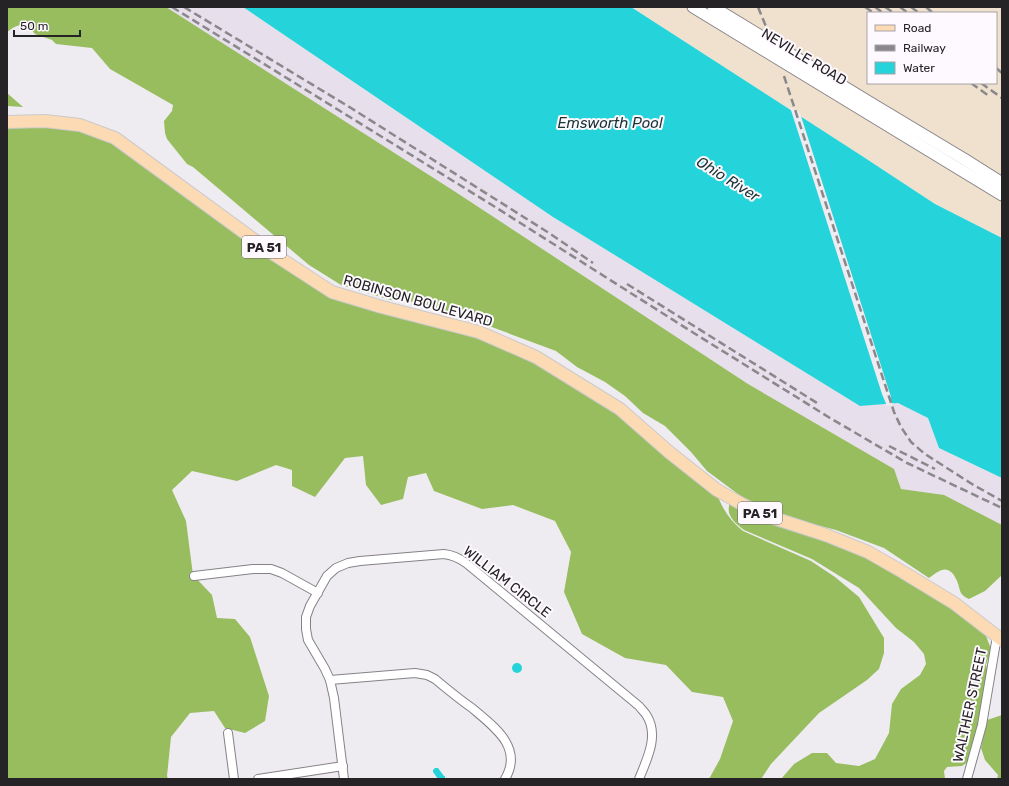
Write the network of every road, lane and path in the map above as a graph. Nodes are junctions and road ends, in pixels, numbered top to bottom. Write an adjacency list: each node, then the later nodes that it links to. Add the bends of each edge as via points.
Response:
1 (693, 7): 6 (main road, NEVILLE ROAD)
2 (714, 7): 4 (main road, NEVILLE ROAD)
3 (7, 122): 9 (main road, ROBINSON BOULEVARD / PA 51, via 45,121 80,125 115,138 276,255 332,292 479,332 536,357 620,409 717,490 758,512 868,552 954,603)
4 (997, 177): 5 (main road, NEVILLE ROAD)
5 (1002, 183)
6 (1002, 195)
7 (194, 576): 8 (street, via 271,569)
8 (318, 593): 10 (street, WILLIAM CIRCLE, via 306,617 306,629 308,640); 17 (street, WILLIAM CIRCLE, via 327,576 336,568 348,563 444,554 459,558 639,706 652,728 649,754)
9 (1000, 638): 18 (street, WALTHER STREET, via 982,725)
10 (330, 680): 12 (street, WILLIAM CIRCLE); 16 (street, via 415,672 435,679 503,737 510,758)
11 (228, 733): 13 (street)
12 (343, 766): 14 (street); 15 (street, WILLIAM CIRCLE)
13 (234, 779)
14 (258, 779)
15 (344, 779)
16 (505, 779)
17 (639, 779)
18 (967, 779)

